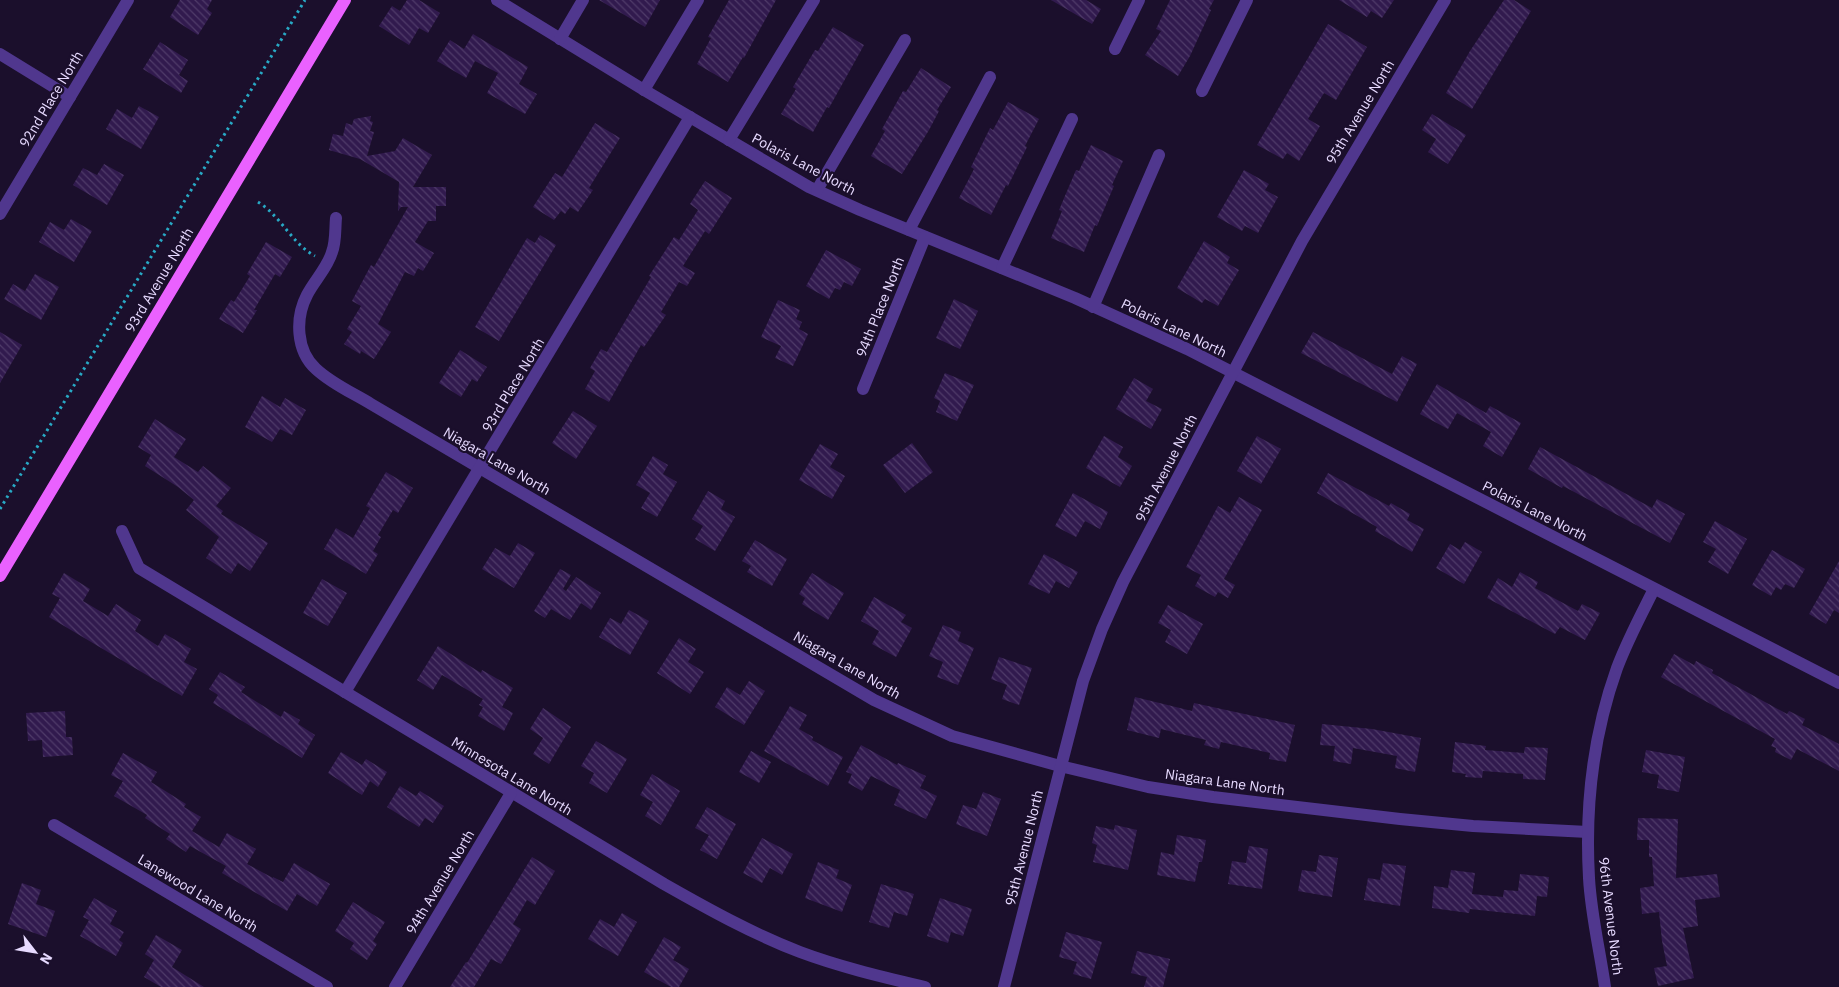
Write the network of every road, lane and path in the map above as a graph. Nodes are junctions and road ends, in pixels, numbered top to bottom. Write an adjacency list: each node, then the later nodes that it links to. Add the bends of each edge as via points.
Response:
1 (128, 0): 18 (street, 92nd Place North)
2 (305, 0): 35 (path)
3 (345, 0): 37 (main road, 93rd Avenue North)
4 (496, 0): 11 (street, Polaris Lane North)
5 (583, 0): 11 (street)
6 (698, 0): 16 (street)
7 (814, 0): 21 (street)
8 (1139, 0): 13 (street)
9 (1247, 0): 17 (street)
10 (1445, 0): 32 (street, 95th Avenue North, via 1306,233)
11 (560, 38): 16 (street, Polaris Lane North)
12 (905, 40): 23 (street)
13 (1115, 49)
14 (0, 54): 18 (street)
15 (990, 77): 27 (street)
16 (644, 90): 19 (street, Polaris Lane North)
17 (1202, 91)
18 (70, 97): 25 (street, 92nd Place North)
19 (690, 117): 21 (street, Polaris Lane North); 34 (street, 93rd Place North)
20 (1072, 119): 30 (street)
21 (729, 140): 23 (street, Polaris Lane North)
22 (1159, 155): 31 (street)
23 (817, 190): 27 (street, Polaris Lane North)
24 (258, 202): 29 (path, via 274,214 308,252)
25 (0, 214)
26 (336, 218): 29 (street, Niagara Lane North, via 332,252)
27 (909, 230): 28 (street, Polaris Lane North)
28 (925, 237): 30 (street, Polaris Lane North); 33 (street, 94th Place North)
29 (326, 262): 34 (street, Niagara Lane North, via 306,296 300,315 299,335 315,368)
30 (1002, 268): 31 (street, Polaris Lane North)
31 (1094, 306): 32 (street, Polaris Lane North)
32 (1232, 372): 38 (street, Polaris Lane North); 41 (street, 95th Avenue North, via 1102,629 1083,681)
33 (862, 388)
34 (481, 468): 40 (street, 93rd Place North); 41 (street, Niagara Lane North, via 874,700 952,736)
35 (0, 509)
36 (122, 531): 40 (street, Minnesota Lane North, via 139,568)
37 (0, 576)
38 (1654, 589): 39 (street, Polaris Lane North); 44 (street, 96th Avenue North, via 1617,668 1603,714 1592,771)
39 (1839, 683)
40 (345, 692): 42 (street, Minnesota Lane North)
41 (1060, 766): 44 (street, Niagara Lane North, via 1148,787 1213,797 1400,819); 48 (street, 95th Avenue North)
42 (511, 793): 46 (street, 94th Avenue North); 47 (street, Minnesota Lane North, via 734,923 800,952)
43 (54, 825): 45 (street, Lanewood Lane North)
44 (1588, 832): 49 (street, 96th Avenue North, via 1589,880)
45 (327, 987)
46 (395, 987)
47 (925, 987)
48 (1004, 987)
49 (1605, 987)

